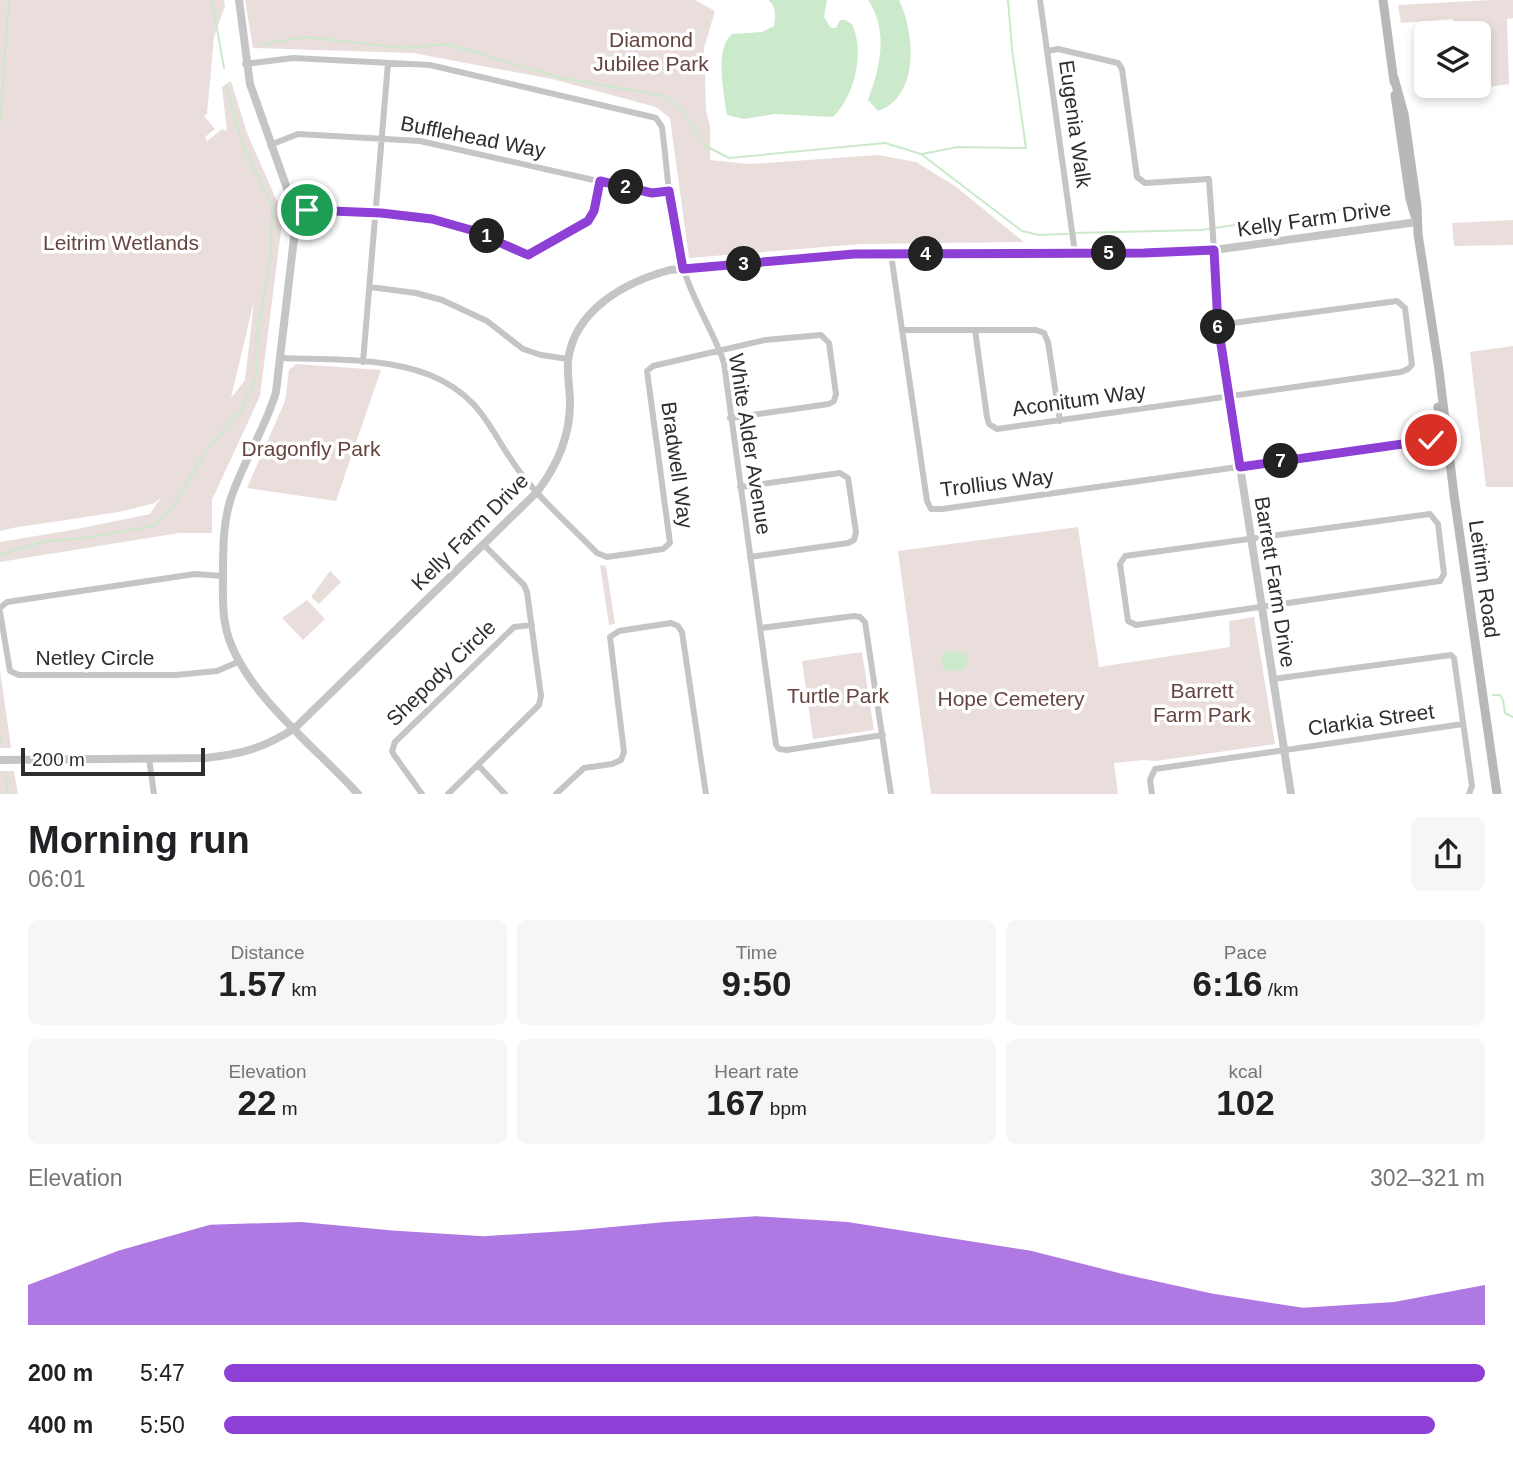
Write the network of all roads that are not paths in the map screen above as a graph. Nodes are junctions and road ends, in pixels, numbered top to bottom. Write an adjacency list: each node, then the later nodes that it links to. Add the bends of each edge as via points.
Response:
1 (239, 0): 6 (street)
2 (1040, 0): 4 (street, Eugenia Walk)
3 (1383, 0): 13 (main road, Leitrim Road)
4 (1047, 51): 14 (street, via 1058,49 1120,66 1136,174 1140,181 1150,183 1209,179); 15 (street, Eugenia Walk)
5 (388, 63): 6 (street, White Alder Avenue, via 293,58); 7 (street); 10 (street, White Alder Avenue, via 452,69 656,118 662,127)
6 (246, 64): 8 (street)
7 (381, 138): 8 (street, Bufflehead Way, via 298,134); 9 (street, Bufflehead Way, via 432,143); 12 (street)
8 (270, 145): 11 (street)
9 (600, 181): 10 (street, Bufflehead Way, via 652,193); 12 (street, via 588,221 528,255 451,223)
10 (669, 191): 17 (street, White Alder Avenue)
11 (295, 211): 12 (street); 24 (street)
12 (376, 213): 18 (street)
13 (1416, 220): 14 (street, Kelly Farm Drive); 22 (main road, Leitrim Road)
14 (1214, 250): 15 (street, Kelly Farm Drive); 19 (street, Barrett Farm Drive)
15 (1075, 253): 16 (street, Kelly Farm Drive)
16 (891, 254): 17 (street, Kelly Farm Drive); 20 (street, Trollius Way)
17 (683, 269): 23 (street, White Alder Avenue); 25 (street, Kelly Farm Drive, via 649,276 597,307 580,327)
18 (370, 287): 25 (street, via 442,300 487,321 523,349); 26 (street)
19 (1218, 325): 27 (street, Barrett Farm Drive); 27 (street, Aconitum Way, via 1392,301 1405,309 1412,360 1405,371)
20 (902, 330): 21 (street); 31 (street, Trollius Way, via 926,501 931,509)
21 (975, 330): 29 (street, via 1044,333); 29 (street, Aconitum Way, via 989,424 997,429)
22 (1432, 333): 30 (main road, Leitrim Road); 34 (main road, Leitrim Road)
23 (720, 350): 28 (street, White Alder Avenue); 28 (street, via 821,335 829,343 834,401); 33 (street, Bradwell Way, via 647,371 670,539 667,547 602,556)
24 (281, 358): 26 (street, Bradwell Way); 38 (street, via 270,412 228,509)
25 (568, 359): 33 (street, Kelly Farm Drive, via 566,437)
26 (363, 362): 33 (street, Bradwell Way, via 424,373 469,398)
27 (1229, 396): 29 (street, Aconitum Way); 31 (street, Barrett Farm Drive)
28 (730, 418): 32 (street, White Alder Avenue)
29 (1060, 421)
30 (1442, 438): 31 (street); 34 (main road, Leitrim Road)
31 (1240, 467): 35 (street, Barrett Farm Drive)
32 (740, 486): 37 (street, White Alder Avenue); 37 (street, via 840,473 848,478 856,532 848,543)
33 (537, 492): 36 (street, Kelly Farm Drive)
34 (1454, 495): 63 (main road, Leitrim Road)
35 (1251, 538): 39 (street, Barrett Farm Drive); 39 (street, via 1125,556 1120,564 1128,621 1134,625); 39 (street, via 1427,514 1438,524 1444,574 1440,581)
36 (483, 544): 41 (street, Shepody Circle, via 524,585); 46 (street, Kelly Farm Drive)
37 (750, 557): 42 (street, White Alder Avenue)
38 (223, 576): 40 (street, Netley Circle, via 195,574 7,601); 43 (street, via 225,625)
39 (1262, 608): 44 (street, Barrett Farm Drive)
40 (0, 610): 43 (street, Netley Circle, via 10,671 19,675 176,675 217,671)
41 (532, 625): 51 (street, Shepody Circle, via 539,705); 54 (street, Shepody Circle, via 514,627 395,742 394,755)
42 (761, 628): 47 (street, via 860,617 868,630); 47 (street, White Alder Avenue, via 774,740 779,749)
43 (238, 662): 46 (street, via 252,684)
44 (1273, 679): 45 (street, via 1448,654 1454,658); 48 (street, Barrett Farm Drive)
45 (1463, 724): 48 (street, Clarkia Street); 62 (street, via 1472,786)
46 (295, 728): 49 (street, Kelly Farm Drive, via 241,754); 53 (street)
47 (883, 735): 59 (street)
48 (1284, 750): 60 (street, Clarkia Street, via 1155,769 1150,780); 61 (street, Barrett Farm Drive)
49 (149, 758): 50 (street, Kelly Farm Drive); 52 (street)
50 (0, 760)
51 (478, 765): 55 (street, Shepody Circle); 56 (street)
52 (153, 794)
53 (358, 794)
54 (422, 794)
55 (448, 794)
56 (505, 794)
57 (556, 794): 58 (street, via 584,768 612,764 621,760 624,752 610,638 619,631 671,623 682,632)
58 (706, 794)
59 (891, 794)
60 (1152, 794)
61 (1291, 794)
62 (1469, 794)
63 (1497, 794)

